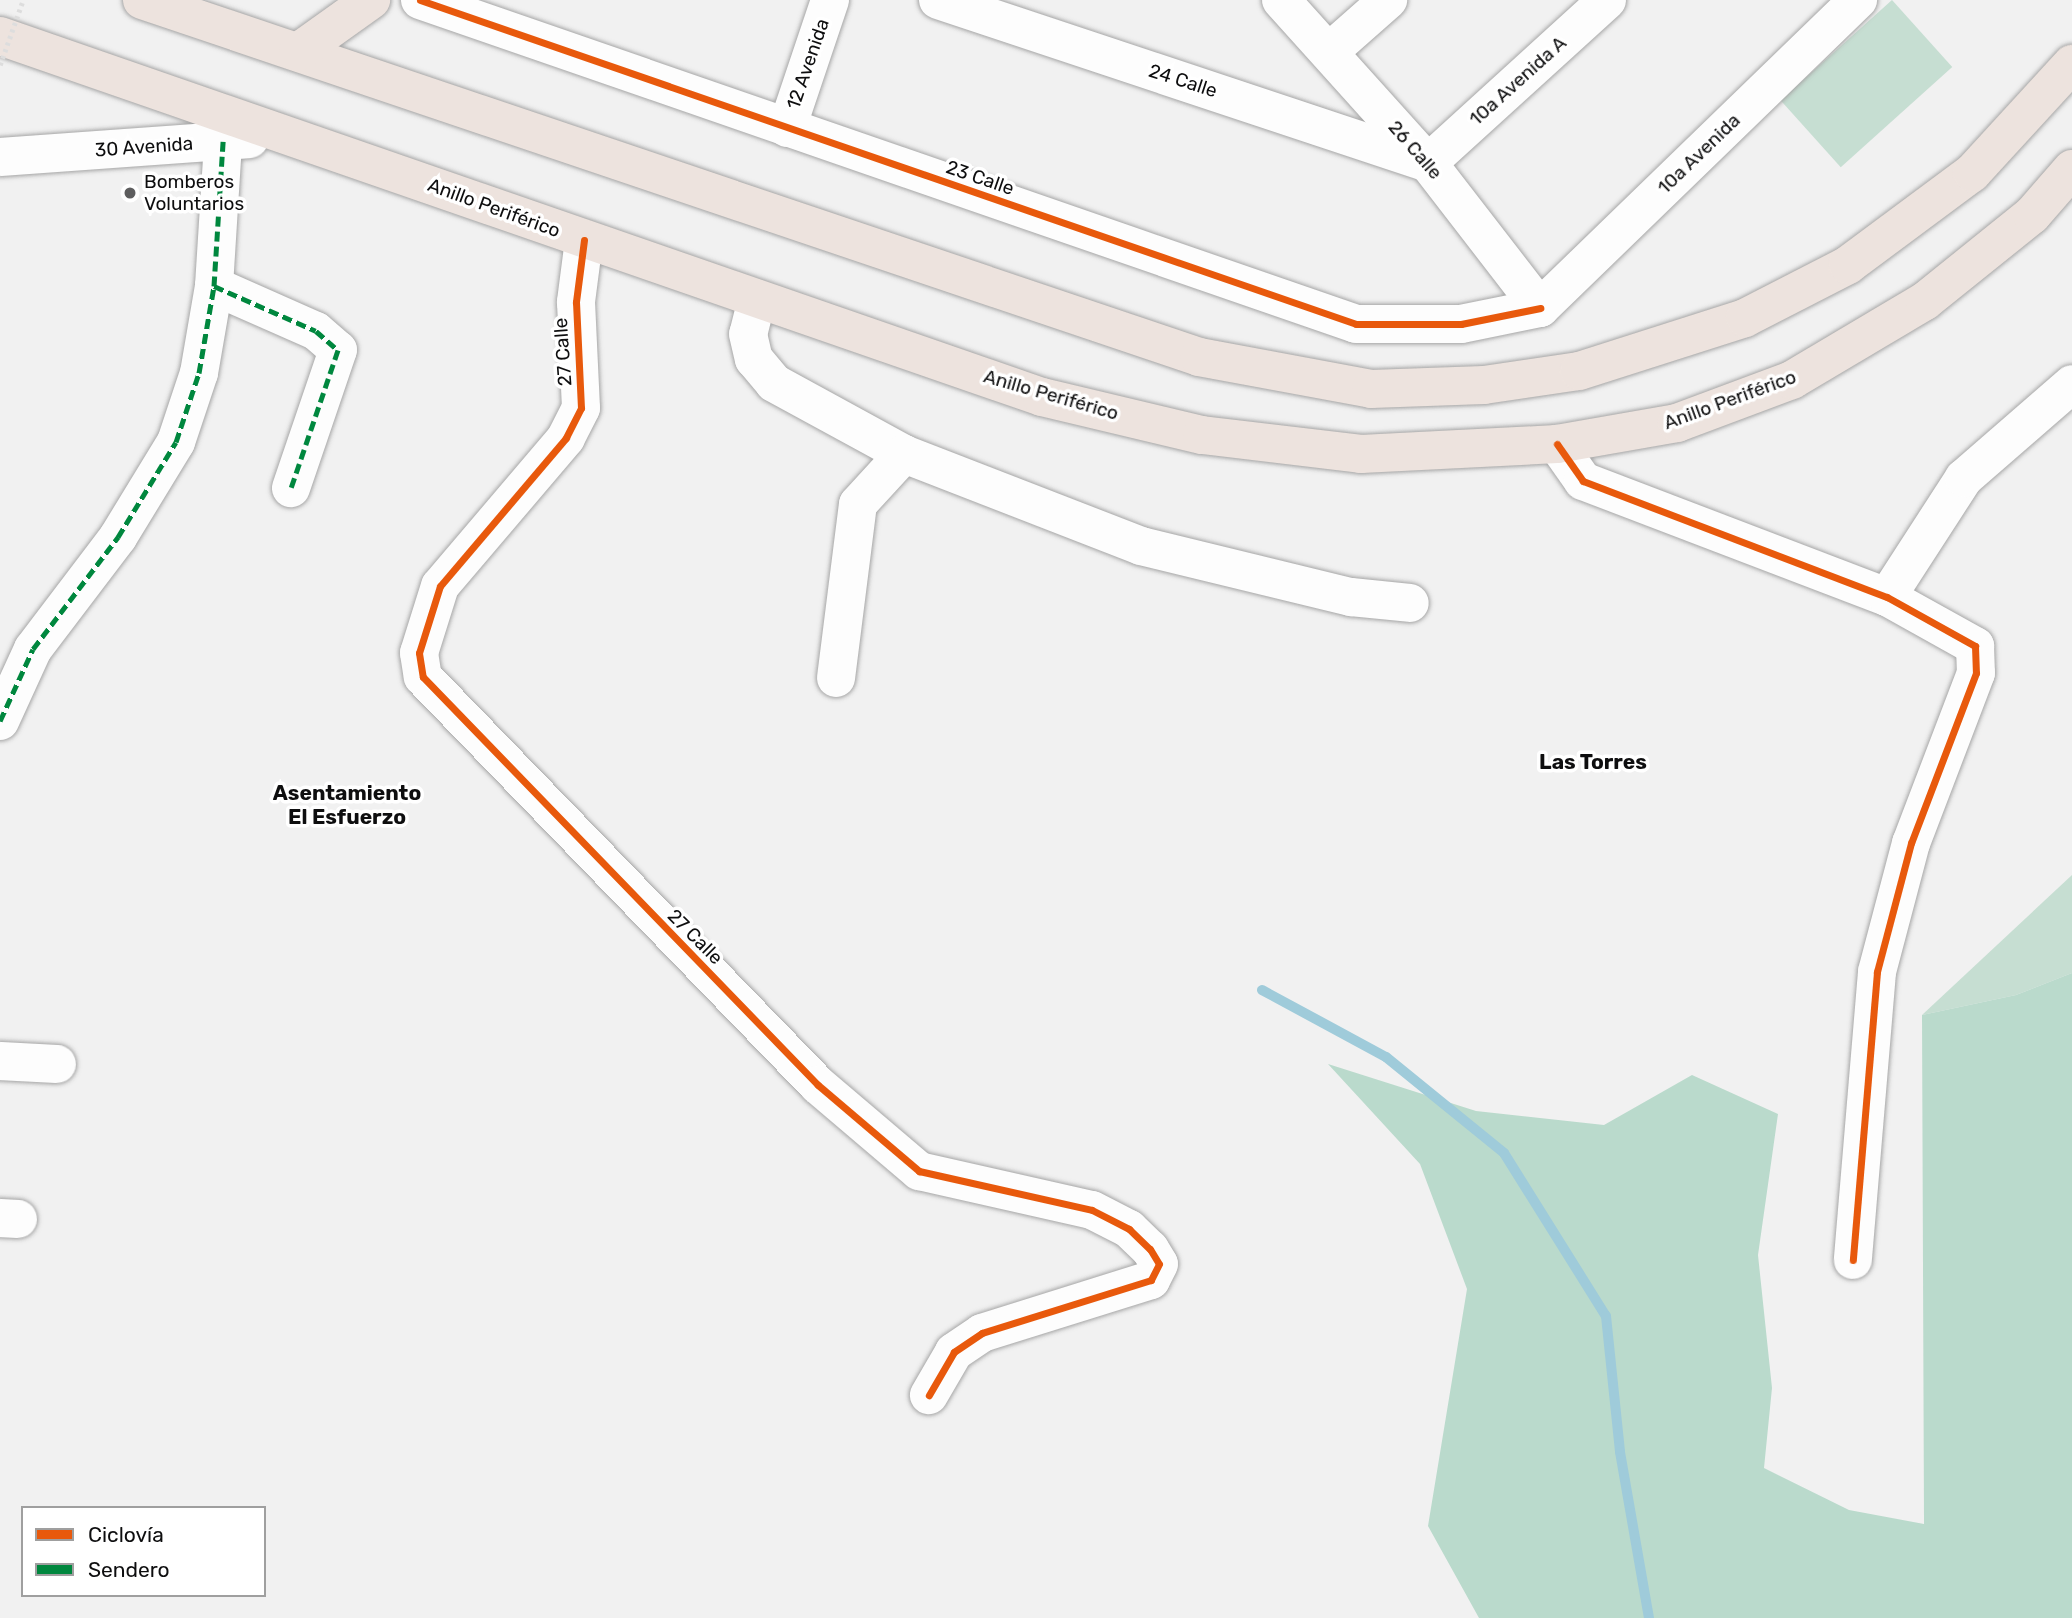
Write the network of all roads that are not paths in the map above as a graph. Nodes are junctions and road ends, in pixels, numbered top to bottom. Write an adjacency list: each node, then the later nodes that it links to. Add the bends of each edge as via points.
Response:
1 (142, 0): 11 (highway)
2 (371, 0): 11 (highway)
3 (420, 0): 14 (street, 23 Calle)
4 (830, 0): 14 (street, 12 Avenida)
5 (938, 0): 18 (street, 24 Calle)
6 (1281, 0): 12 (street, 26 Calle)
7 (1388, 0): 12 (street)
8 (1607, 0): 18 (street, 10a Avenida A)
9 (1857, 0): 23 (street, 10a Avenida)
10 (0, 36): 15 (highway, Anillo Periférico)
11 (298, 52): 13 (highway, via 1199,357 1371,389 1484,385 1579,371 1745,318 1848,265 1972,173)
12 (1329, 52): 18 (street, 26 Calle)
13 (2072, 64)
14 (787, 128): 23 (street, 23 Calle, via 1356,324 1461,324)
15 (288, 135): 16 (street, 30 Avenida); 20 (highway, Anillo Periférico)
16 (223, 141): 17 (street, 30 Avenida); 21 (street)
17 (0, 157)
18 (1428, 163): 23 (street, 26 Calle)
19 (2072, 169): 25 (highway, Anillo Periférico, via 2032,215 1925,302 1792,380 1677,423)
20 (584, 240): 22 (highway, Anillo Periférico); 35 (street, 27 Calle, via 576,302 581,408 566,438 440,586 425,617 419,653 423,677 818,1085 919,1171 1091,1210 1129,1229 1159,1264 1152,1280 982,1332 954,1352)
21 (214, 286): 27 (street, via 317,331 338,350); 31 (street, via 199,373 176,442 118,537 33,649)
22 (757, 299): 25 (highway, Anillo Periférico, via 1042,397 1202,435 1361,454); 26 (street, via 748,334 754,359 774,383)
23 (1539, 308)
24 (2072, 384): 28 (street, via 1964,478)
25 (1557, 444): 28 (street, via 1583,481)
26 (904, 454): 29 (street, via 1140,546 1351,597); 30 (street, via 858,504)
27 (291, 488)
28 (1887, 597): 34 (street, via 1975,646 1976,673 1911,843 1878,972)
29 (1410, 603)
30 (836, 678)
31 (0, 721)
32 (0, 1061): 33 (street)
33 (57, 1064)
34 (1853, 1260)
35 (929, 1395)

